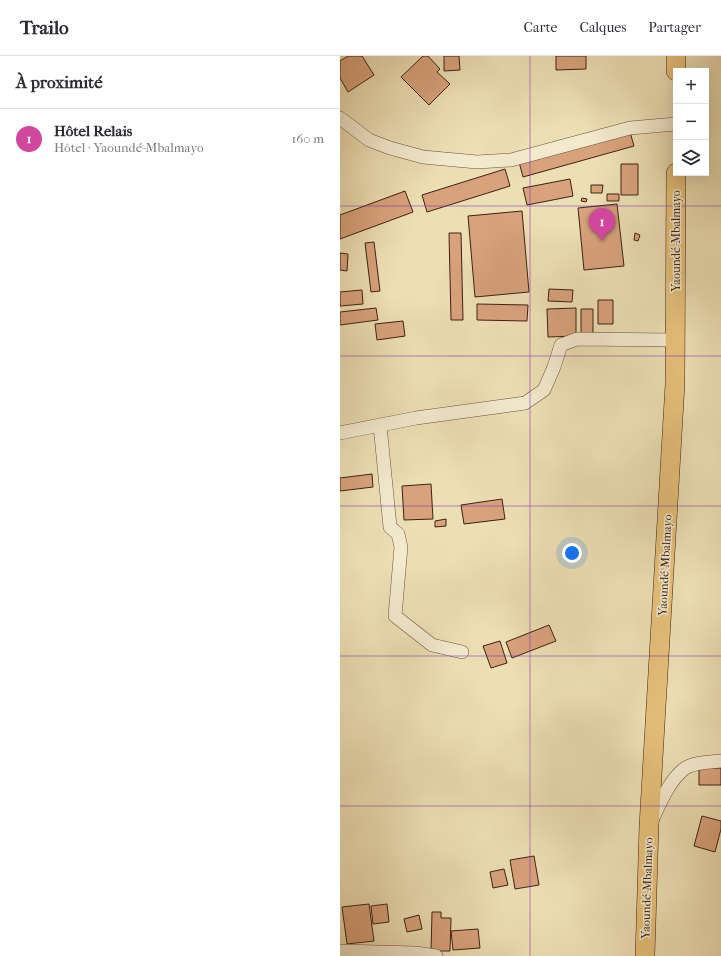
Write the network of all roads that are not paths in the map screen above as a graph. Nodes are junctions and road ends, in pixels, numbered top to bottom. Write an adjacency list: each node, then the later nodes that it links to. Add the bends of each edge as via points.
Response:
1 (676, 56): 2 (highway)
2 (676, 68)
3 (340, 118): 4 (street, via 369,140 390,148 423,157 477,162 511,160 630,128)
4 (673, 124)
5 (676, 176): 6 (highway, Yaoundé-Mbalmayo)
6 (675, 340): 7 (street, via 577,339 561,345 544,390 525,403); 11 (highway, Yaoundé-Mbalmayo, via 675,384)
7 (380, 425): 8 (street); 9 (street, via 390,527 398,534 401,547 395,616 432,645)
8 (340, 433)
9 (462, 652)
10 (721, 761): 11 (street, via 684,769 670,784)
11 (650, 826): 14 (highway, Yaoundé-Mbalmayo)
12 (340, 951): 13 (street)
13 (436, 956)
14 (645, 956)

